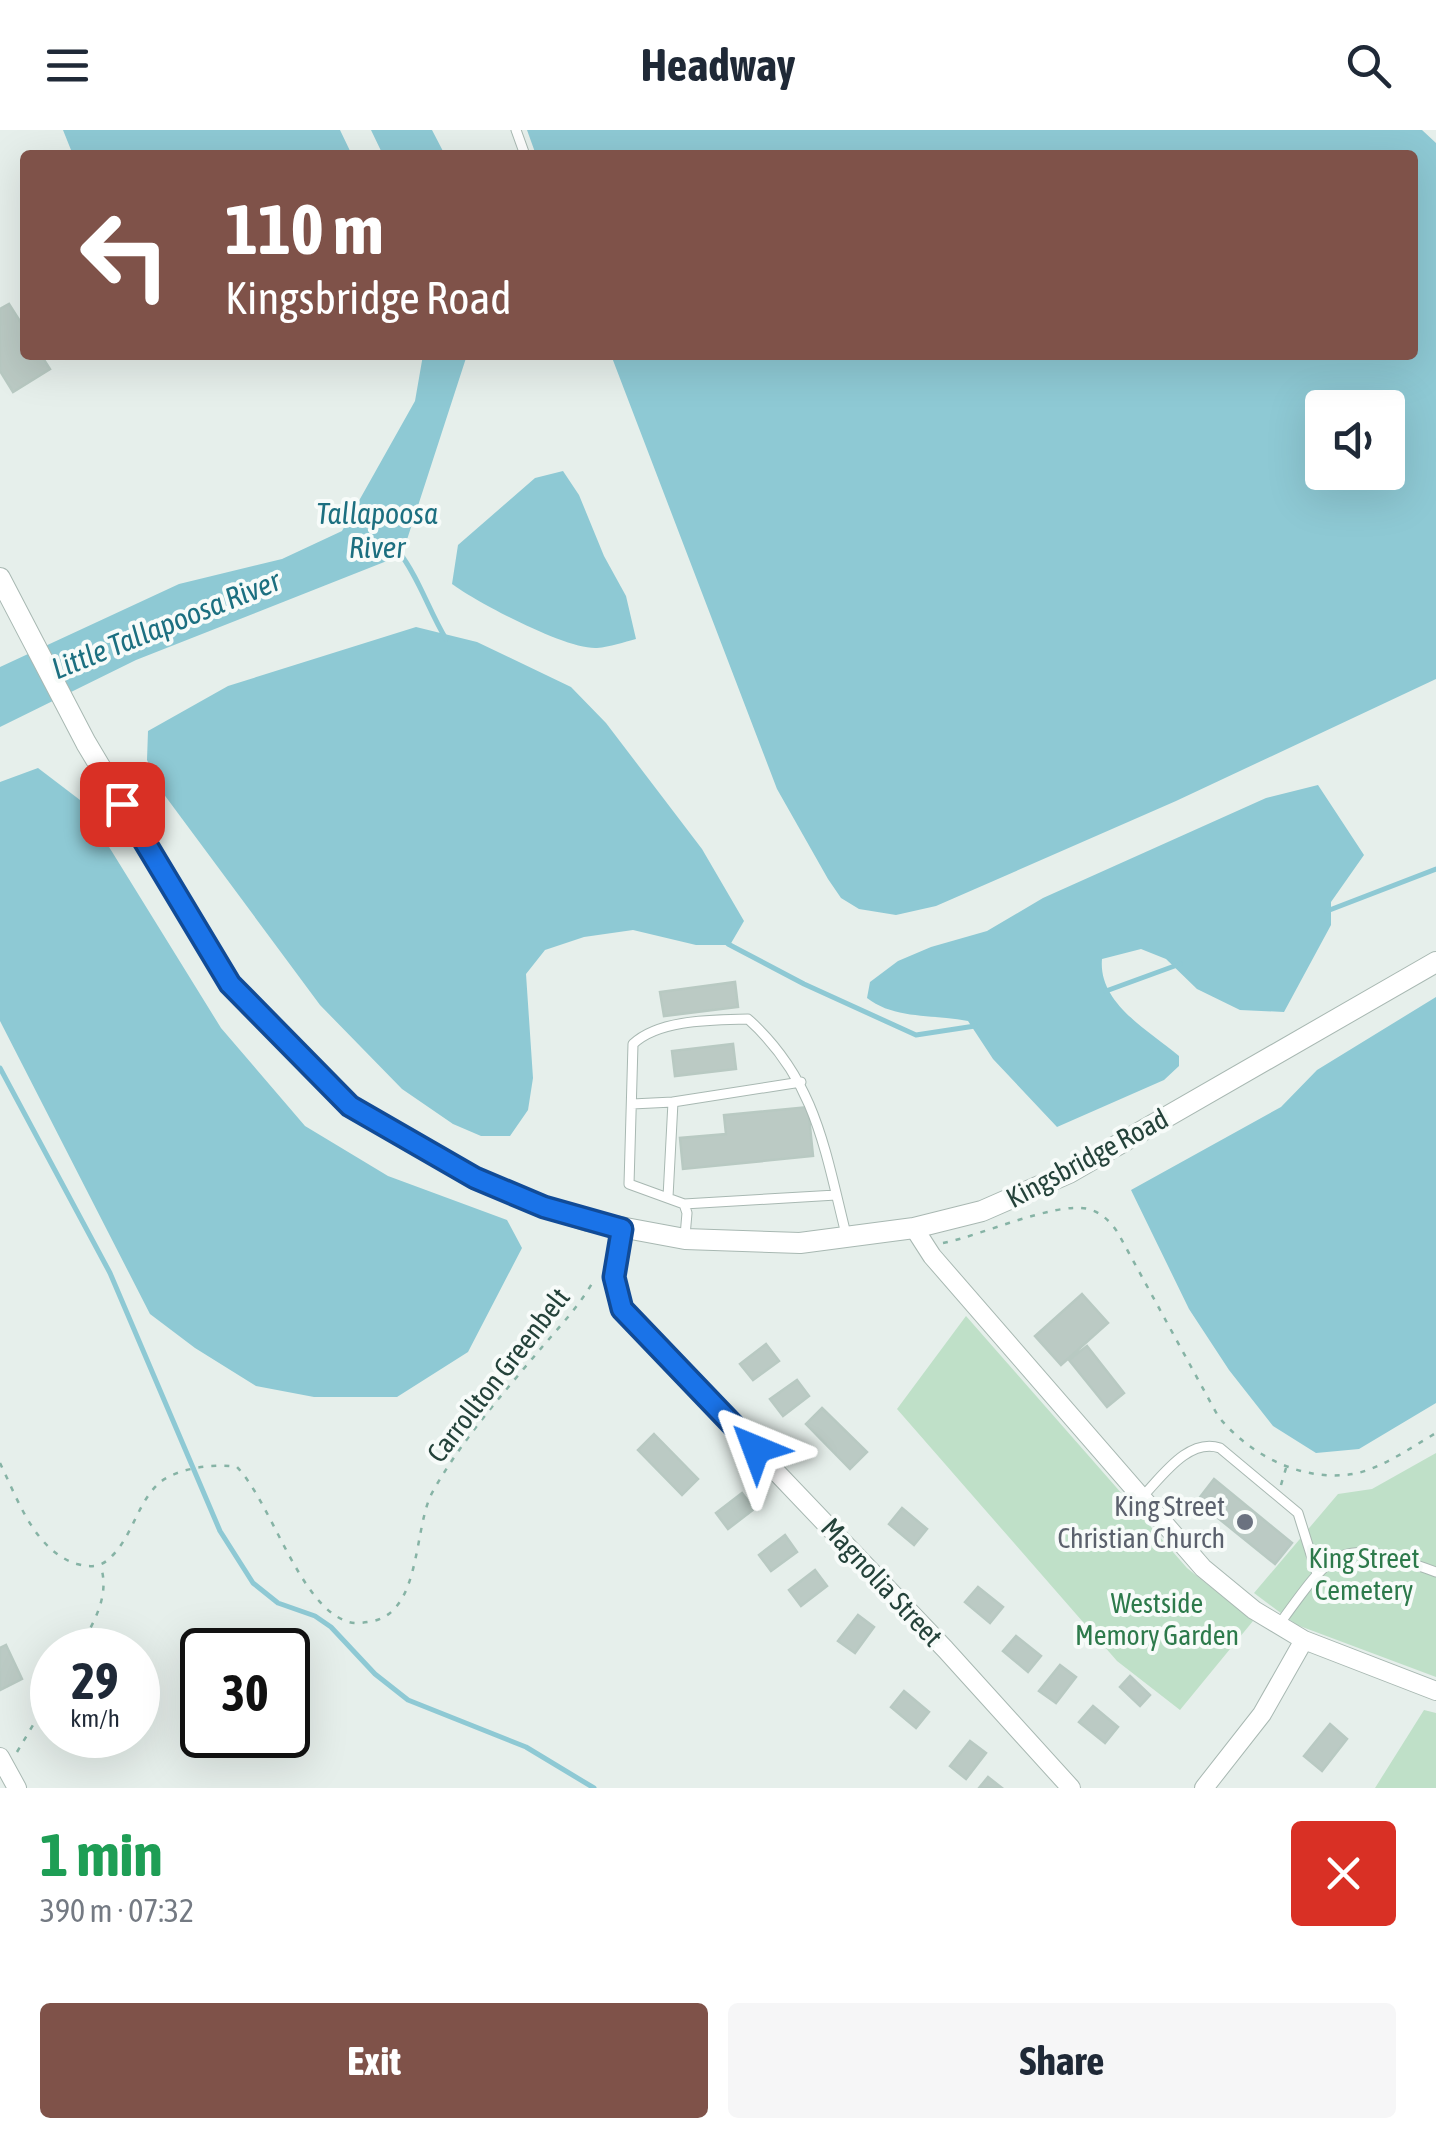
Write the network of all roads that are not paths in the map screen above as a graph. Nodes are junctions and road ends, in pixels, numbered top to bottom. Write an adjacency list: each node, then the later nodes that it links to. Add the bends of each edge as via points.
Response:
1 (0, 578): 10 (street, Kingsbridge Road, via 86,743 230,984 350,1106 475,1178)
2 (1436, 962): 9 (street, Kingsbridge Road, via 1038,1189)
3 (801, 1082): 4 (lane); 5 (lane, via 748,1019 725,1020 644,1033 634,1044); 6 (lane)
4 (673, 1102): 5 (lane); 7 (lane)
5 (632, 1104): 7 (lane, via 628,1184)
6 (836, 1195): 8 (lane); 12 (lane)
7 (668, 1196): 8 (lane)
8 (684, 1204): 11 (lane)
9 (914, 1228): 12 (street, Kingsbridge Road); 13 (street)
10 (622, 1229): 11 (street, Kingsbridge Road); 21 (street, Magnolia Street, via 614,1277 622,1309)
11 (685, 1239): 12 (street, Kingsbridge Road)
12 (847, 1239)
13 (1141, 1498): 15 (lane, via 1192,1450 1220,1448 1298,1513); 16 (street, via 1203,1568)
14 (1436, 1572): 15 (lane, via 1354,1551)
15 (1316, 1574): 16 (lane)
16 (1278, 1626): 17 (street)
17 (1304, 1640): 18 (street); 22 (street, via 1262,1714)
18 (1436, 1691)
19 (6, 1757): 20 (street)
20 (17, 1788)
21 (1071, 1788)
22 (1204, 1788)

